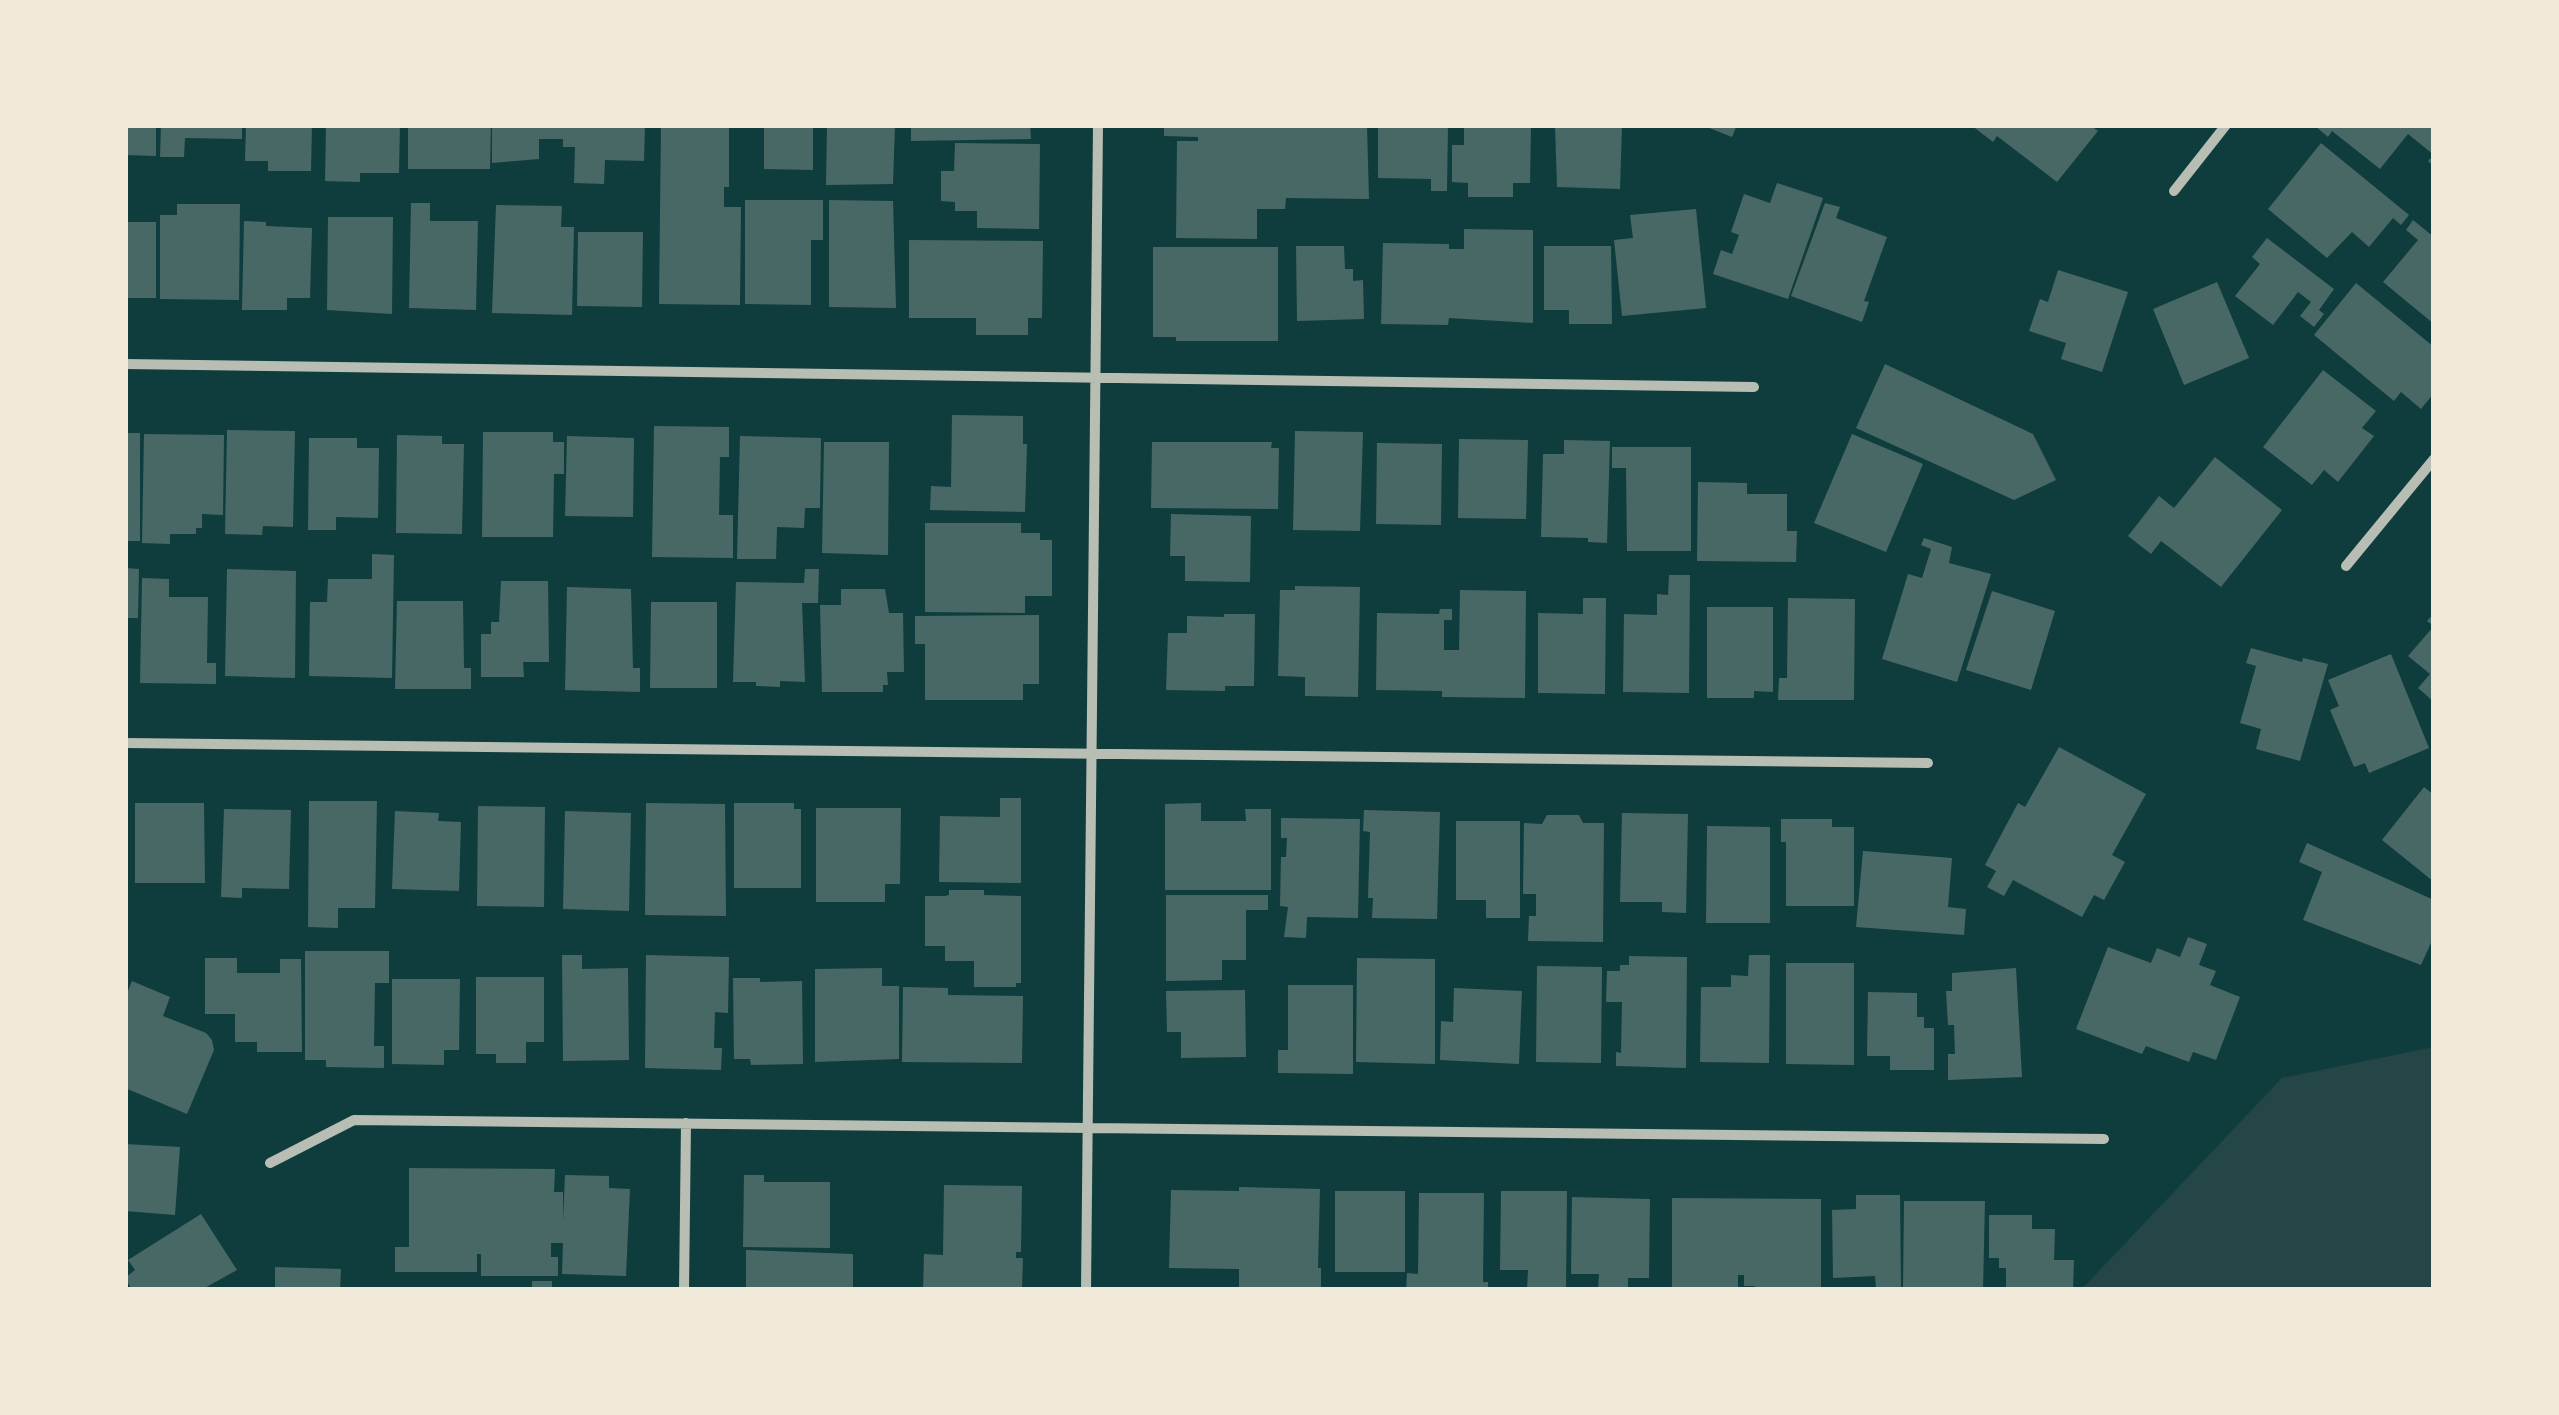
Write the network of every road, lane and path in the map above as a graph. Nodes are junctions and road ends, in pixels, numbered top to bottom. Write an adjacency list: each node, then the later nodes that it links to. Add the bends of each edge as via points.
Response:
1 (1098, 125): 5 (street)
2 (2226, 125): 3 (street)
3 (2174, 192)
4 (125, 364): 5 (street)
5 (1096, 379): 6 (street); 10 (street)
6 (1754, 387)
7 (2434, 460): 8 (street)
8 (2346, 566)
9 (125, 743): 10 (street)
10 (1092, 753): 11 (street); 13 (street)
11 (1928, 763)
12 (686, 1123): 13 (street); 15 (street, via 354,1120); 16 (street)
13 (1089, 1128): 14 (street); 17 (street)
14 (2104, 1138)
15 (270, 1163)
16 (684, 1290)
17 (1086, 1290)

